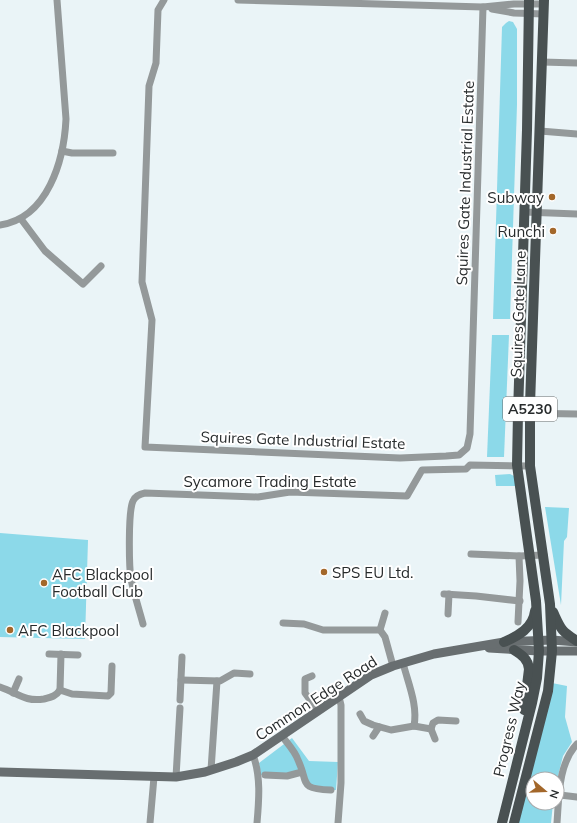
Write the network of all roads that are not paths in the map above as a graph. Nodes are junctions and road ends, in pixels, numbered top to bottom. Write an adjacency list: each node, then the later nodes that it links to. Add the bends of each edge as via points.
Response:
1 (57, 0): 11 (street, via 66,119)
2 (164, 0): 6 (street, Squires Gate Industrial Estate, via 158,10 156,63 149,86 142,282 152,320 145,446 400,458 459,454 467,448 470,434)
3 (238, 0): 6 (street)
4 (529, 6): 5 (street); 6 (street, via 514,13); 13 (main road, Squires Gate Lane / A5230)
5 (544, 6): 7 (main road, Squires Gate Lane / A5230)
6 (484, 7)
7 (542, 62): 8 (street); 9 (main road, Squires Gate Lane / A5230)
8 (577, 63)
9 (540, 132): 10 (street); 14 (main road, Squires Gate Lane / A5230)
10 (577, 134)
11 (62, 151): 12 (street); 16 (street, via 48,190 32,211)
12 (113, 153)
13 (524, 212): 14 (street); 19 (main road, Squires Gate Lane / A5230)
14 (537, 213): 15 (street); 20 (main road, Squires Gate Lane / A5230)
15 (577, 214)
16 (21, 219): 17 (street); 18 (street, via 45,251 83,284)
17 (0, 225)
18 (101, 266)
19 (518, 413): 20 (street); 22 (main road, Squires Gate Lane / A5230)
20 (530, 413): 21 (street); 23 (main road, Squires Gate Lane / A5230)
21 (577, 414)
22 (518, 465): 23 (street); 27 (main road, Squires Gate Lane / A5230); 35 (street, Sycamore Trading Estate, via 470,465 466,469 422,470 407,496 290,492 258,497 140,494 134,498 131,508 130,567)
23 (530, 466): 25 (main road, Squires Gate Lane / A5230)
24 (471, 554): 26 (street)
25 (544, 555): 27 (street); 30 (main road, Squires Gate Lane / A5230)
26 (519, 556): 27 (street); 28 (street)
27 (530, 556): 29 (main road, Squires Gate Lane / A5230)
28 (520, 601): 32 (street, via 446,594); 33 (street)
29 (536, 601): 40 (main road, via 532,621 519,636); 41 (main road, Squires Gate Lane / A5230)
30 (550, 604): 39 (main road, via 560,628); 42 (main road, Squires Gate Lane / A5230)
31 (385, 613): 37 (street)
32 (448, 614)
33 (518, 622)
34 (283, 623): 36 (street, via 304,624)
35 (143, 624)
36 (323, 630): 37 (street); 38 (street)
37 (380, 630): 52 (street)
38 (319, 638)
39 (577, 641): 42 (main road, Common Edge Road)
40 (504, 642): 41 (main road, Common Edge Road); 43 (main road, Common Edge Road)
41 (539, 646): 42 (main road, Common Edge Road); 44 (main road, Common Edge Road); 67 (main road, Progress Way / A5230, via 537,678)
42 (552, 646): 45 (main road, Common Edge Road); 89 (main road, Progress Way / A5230, via 548,691)
43 (472, 647): 44 (main road, Common Edge Road); 50 (main road, Common Edge Road)
44 (514, 650): 67 (main road, via 523,655 529,669 524,713)
45 (577, 651)
46 (49, 654): 47 (street)
47 (61, 654): 48 (street); 59 (street)
48 (78, 655)
49 (182, 657): 56 (street)
50 (403, 663): 52 (main road, Common Edge Road); 65 (street, via 414,703)
51 (112, 666): 59 (street, via 110,695 72,694)
52 (393, 666): 61 (main road, Common Edge Road, via 371,675)
53 (250, 674): 57 (street, via 234,673)
54 (298, 675): 62 (street, via 309,678 304,693)
55 (19, 679): 60 (street)
56 (181, 680): 57 (street); 80 (street)
57 (217, 681): 74 (street)
58 (0, 687): 60 (street)
59 (60, 690): 60 (street, via 56,695 38,700 30,700)
60 (13, 693)
61 (339, 697): 62 (main road, Common Edge Road); 87 (street, via 341,783)
62 (318, 711): 69 (main road, Common Edge Road)
63 (360, 714): 66 (street, via 364,721)
64 (456, 721): 68 (street, via 438,720 433,723)
65 (414, 726): 66 (street, via 391,730); 68 (street)
66 (379, 727): 70 (street)
67 (526, 728): 88 (main road, Progress Way / A5230)
68 (431, 729): 71 (street)
69 (282, 736): 73 (main road, Common Edge Road); 77 (street, via 299,760)
70 (374, 736)
71 (435, 739)
72 (577, 744): 75 (street, via 571,750)
73 (253, 755): 74 (main road, Common Edge Road); 86 (street, via 258,766)
74 (211, 770): 80 (main road, Common Edge Road)
75 (564, 771)
76 (0, 772): 79 (main road, Common Edge Road)
77 (302, 772): 78 (street, via 287,776); 81 (street, via 310,788)
78 (265, 775)
79 (154, 777): 80 (main road, Common Edge Road); 85 (street)
80 (176, 777)
81 (330, 790)
82 (565, 796): 83 (street)
83 (577, 797)
84 (558, 811): 90 (street)
85 (150, 823)
86 (257, 823)
87 (338, 823)
88 (502, 823)
89 (514, 823)
90 (557, 823)

